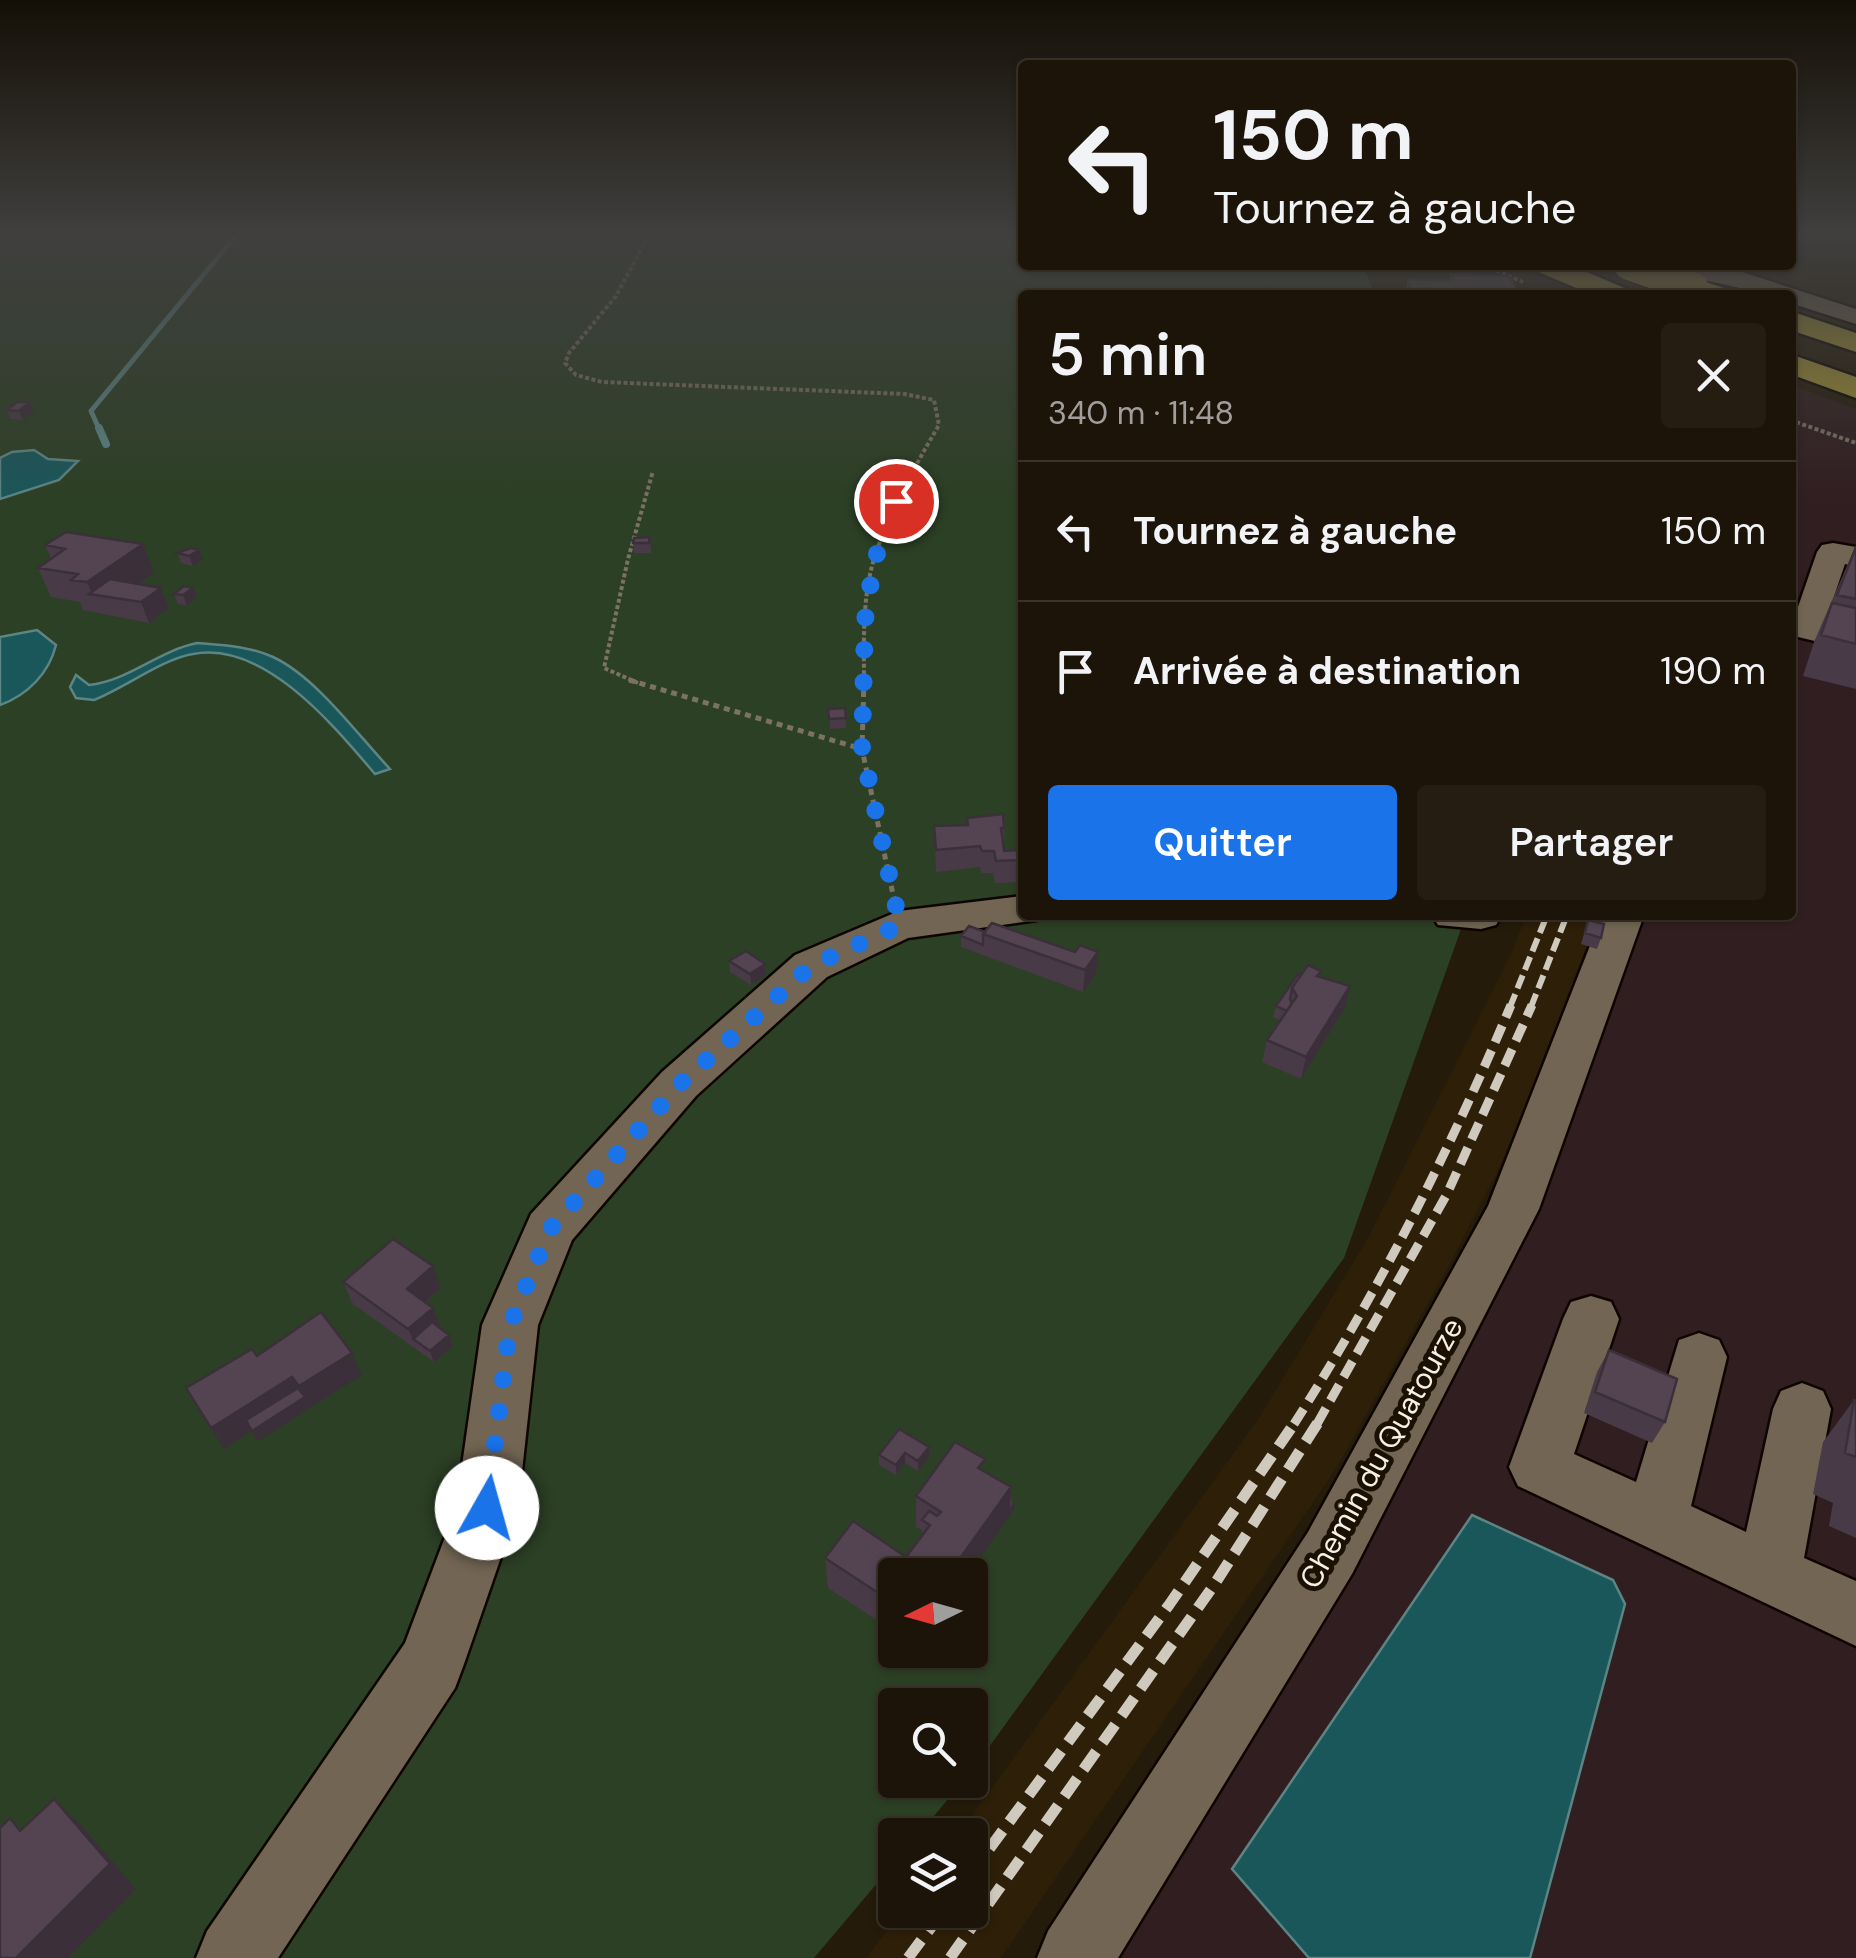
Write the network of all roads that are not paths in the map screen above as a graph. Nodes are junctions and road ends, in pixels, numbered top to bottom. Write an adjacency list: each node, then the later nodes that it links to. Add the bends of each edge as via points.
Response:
1 (1803, 324): 2 (highway)
2 (1856, 343)
3 (1796, 345): 5 (highway)
4 (1796, 365): 6 (highway)
5 (1856, 368)
6 (1856, 388)
7 (1856, 557): 8 (street, via 1833,552 1806,628)
8 (1856, 641)
9 (1018, 910): 18 (street, via 900,925 811,966 680,1084 550,1229 510,1325 487,1508 432,1664)
10 (1621, 920): 17 (street, Chemin du Quatourze, via 1504,1226 1330,1553)
11 (1591, 1319): 14 (street, via 1539,1468)
12 (1700, 1358): 14 (street)
13 (1802, 1410): 15 (street)
14 (1656, 1521): 15 (street)
15 (1769, 1574): 16 (street)
16 (1856, 1614)
17 (1083, 1955)
18 (234, 1958)

